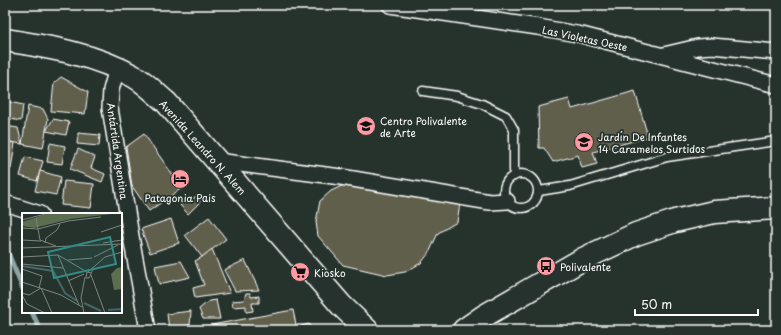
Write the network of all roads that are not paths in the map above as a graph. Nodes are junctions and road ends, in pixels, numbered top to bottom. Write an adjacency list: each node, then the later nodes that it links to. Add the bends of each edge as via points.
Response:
1 (390, 5): 4 (street, Las Violetas Oeste, via 567,33)
2 (5, 40): 5 (highway, Avenida Leandro N. Alem, via 54,48)
3 (776, 52): 4 (street, via 712,46)
4 (662, 56): 6 (street, Las Violetas Oeste)
5 (117, 68): 9 (highway, Avenida Leandro N. Alem, via 136,78 166,102); 16 (street, Antártida Argentina, via 111,90 110,108)
6 (776, 85)
7 (423, 91): 10 (lane, via 457,96 482,104 506,116 514,130)
8 (776, 141): 11 (lane, via 667,157 570,186)
9 (217, 161): 12 (street, via 341,177 490,202); 18 (highway, Avenida Leandro N. Alem)
10 (514, 176): 11 (lane, via 526,174 531,177); 12 (lane, via 504,190)
11 (539, 191): 12 (lane, via 536,201 527,208 516,208)
12 (507, 201)
13 (5, 203): 15 (street)
14 (776, 208): 17 (highway, via 714,212 675,220 617,242 547,279)
15 (37, 213)
16 (126, 240): 19 (street, Antártida Argentina)
17 (512, 301): 22 (highway); 23 (highway)
18 (341, 305): 20 (highway, Avenida Leandro N. Alem); 21 (highway, Avenida Leandro N. Alem)
19 (148, 330)
20 (354, 330)
21 (367, 330)
22 (464, 330)
23 (490, 330)

